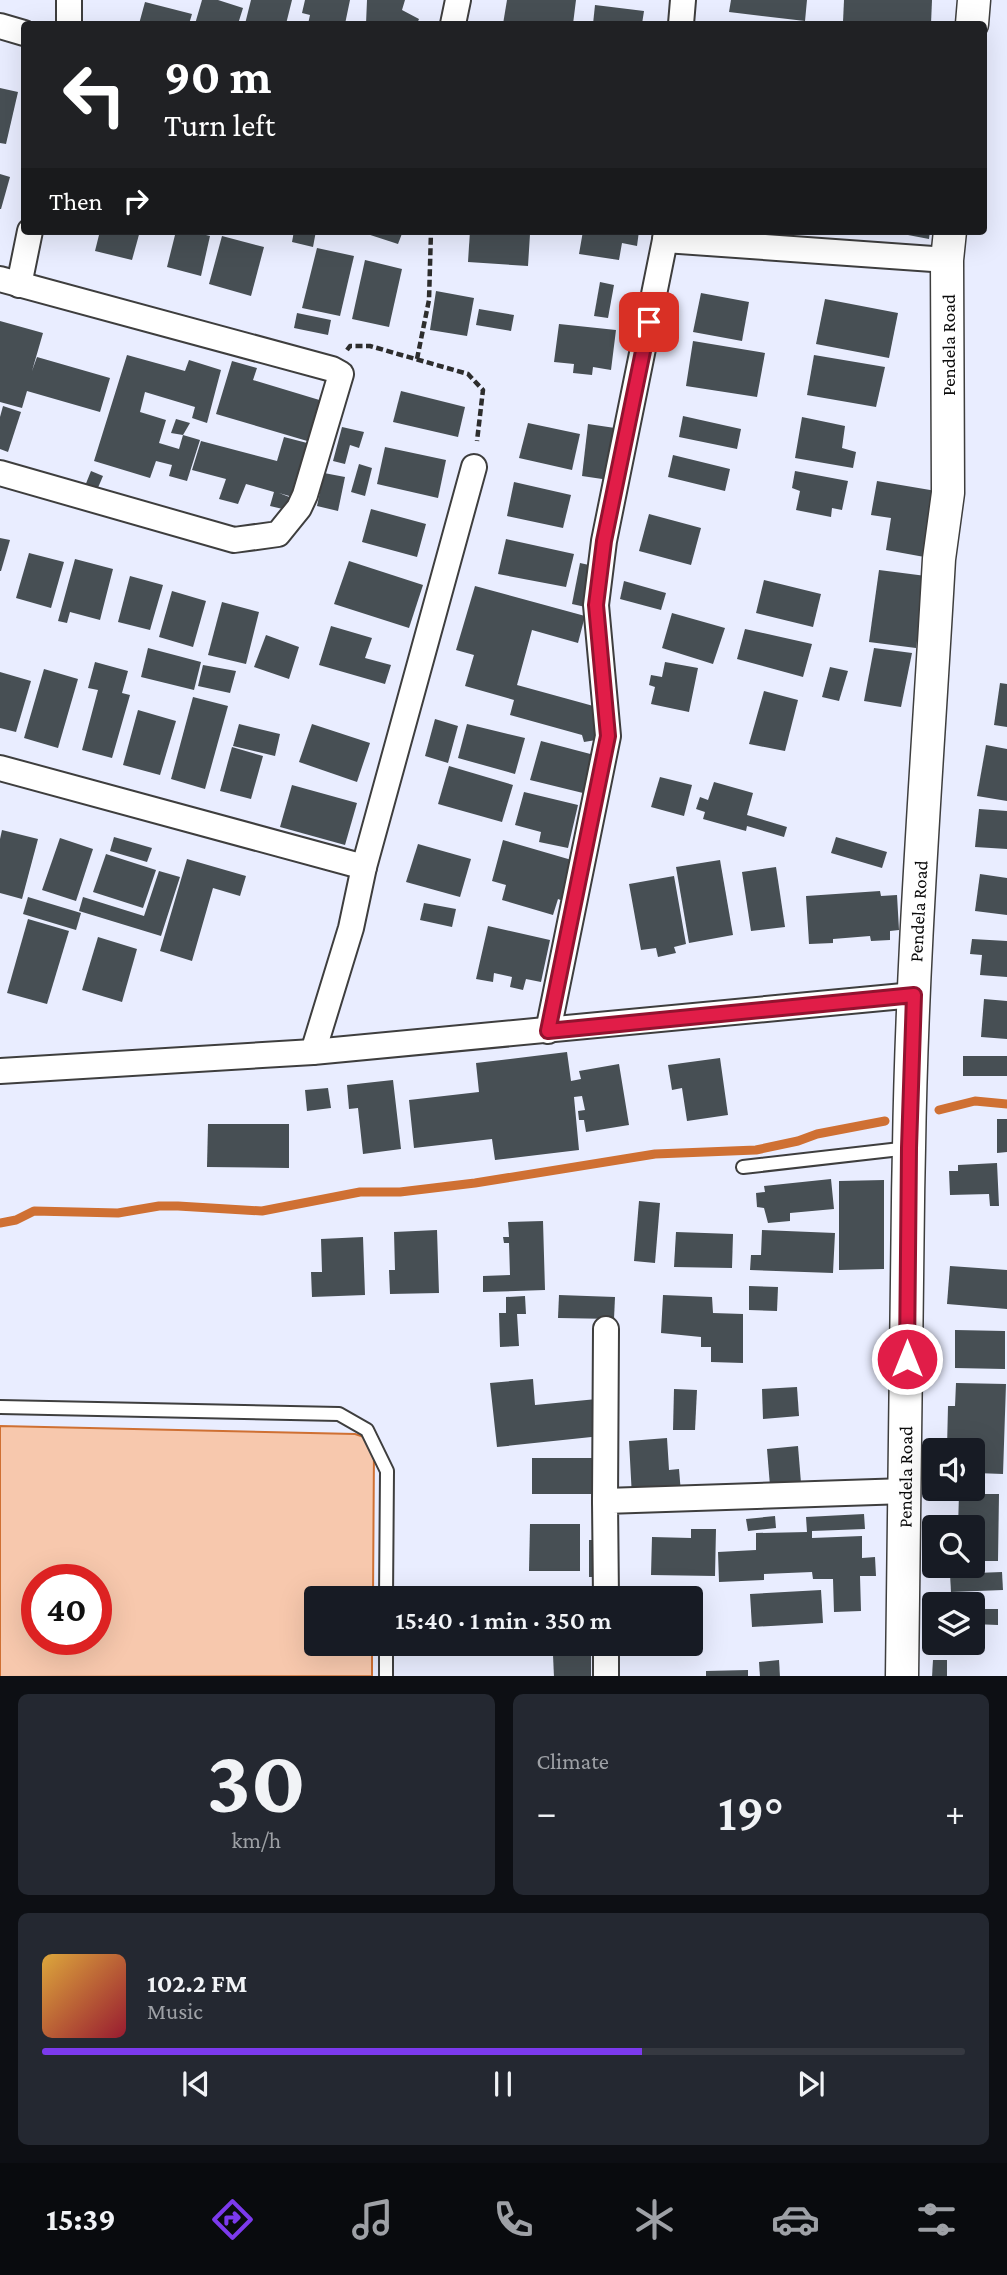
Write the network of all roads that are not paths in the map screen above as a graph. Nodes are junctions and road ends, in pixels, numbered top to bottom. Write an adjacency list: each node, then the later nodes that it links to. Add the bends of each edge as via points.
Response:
1 (69, 0): 5 (street)
2 (458, 0): 6 (street)
3 (683, 0): 7 (street)
4 (974, 0): 8 (street)
5 (69, 21)
6 (454, 21)
7 (681, 21)
8 (972, 21)
9 (0, 26): 10 (street)
10 (21, 32)
11 (28, 235): 14 (street)
12 (666, 235): 13 (street); 20 (street, via 604,541 596,605 608,736)
13 (949, 246): 19 (street, Pendela Road, via 948,492 939,559)
14 (9, 282): 16 (street, via 341,374 299,508 278,534 234,540)
15 (474, 467): 18 (street)
16 (0, 473)
17 (0, 768): 18 (street)
18 (364, 867): 21 (street, via 351,928)
19 (914, 995): 20 (street); 23 (street, Pendela Road)
20 (548, 1031): 21 (street)
21 (313, 1052): 22 (street)
22 (0, 1071)
23 (909, 1148): 24 (lane); 27 (street, Pendela Road)
24 (743, 1167)
25 (606, 1329): 28 (street)
26 (0, 1407): 29 (lane, via 339,1414 368,1430 387,1471)
27 (906, 1491): 28 (street); 35 (street, Pendela Road)
28 (605, 1501): 30 (street)
29 (386, 1586)
30 (606, 1586)
31 (386, 1656): 33 (lane)
32 (606, 1656): 34 (street)
33 (386, 1676)
34 (606, 1676)
35 (902, 1676)

